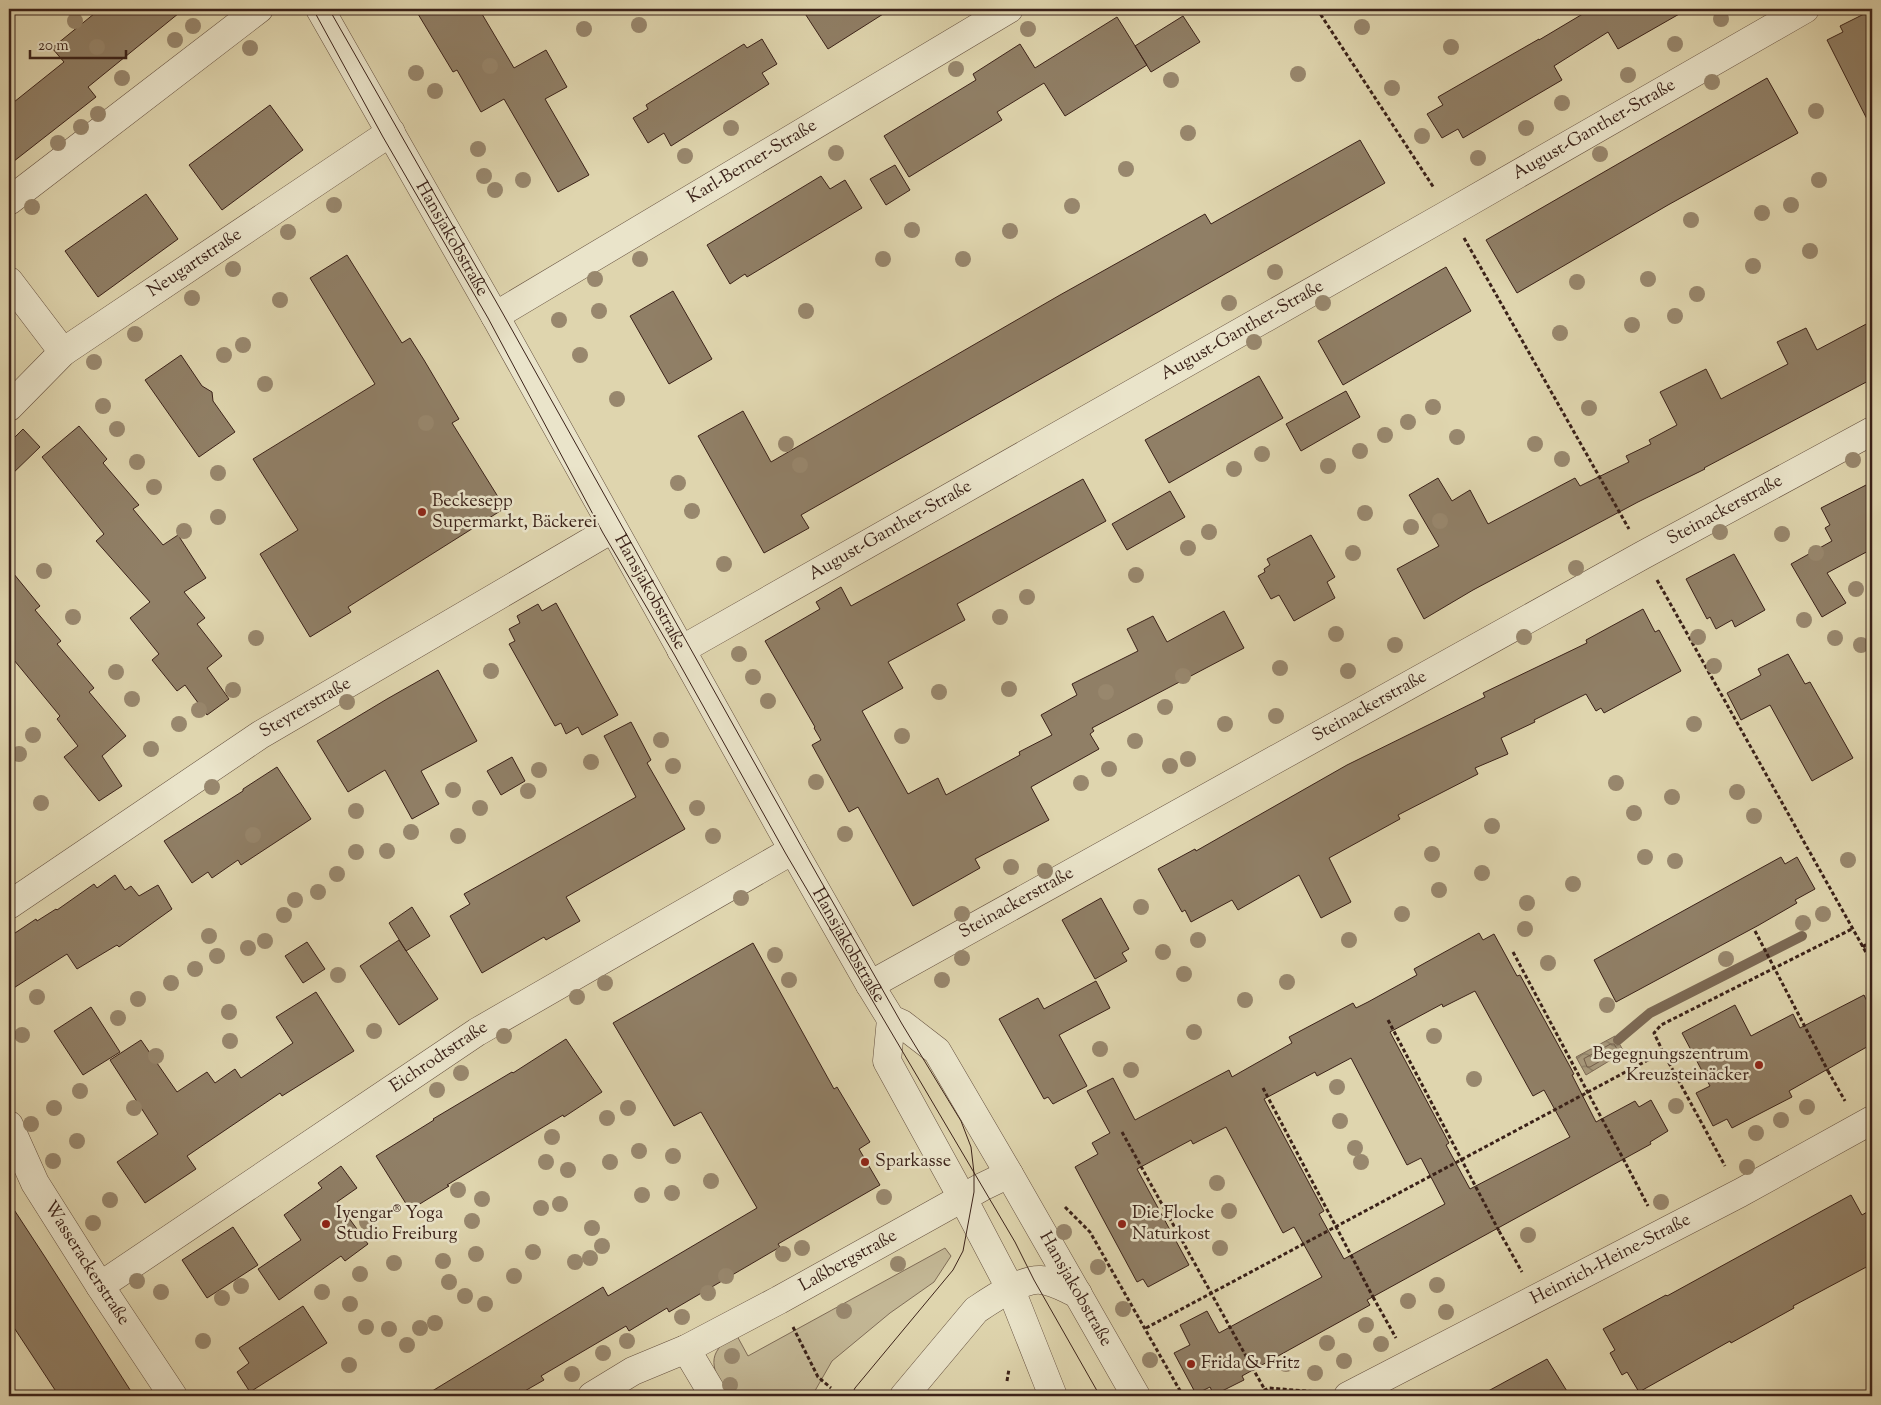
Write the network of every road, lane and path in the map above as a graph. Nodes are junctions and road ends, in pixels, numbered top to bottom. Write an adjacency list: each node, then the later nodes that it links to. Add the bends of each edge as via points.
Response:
1 (259, 9): 7 (street)
2 (320, 9): 6 (street, Hansjakobstraße)
3 (1009, 9): 10 (street, Karl-Berner-Straße)
4 (1317, 9): 8 (path)
5 (1805, 9): 8 (street, August-Ganther-Straße)
6 (392, 132): 10 (street, Hansjakobstraße); 11 (street, Neugartstraße)
7 (9, 201)
8 (1450, 213): 15 (path); 16 (street, August-Ganther-Straße)
9 (9, 281): 11 (street)
10 (495, 316): 14 (street, Hansjakobstraße)
11 (63, 352): 12 (street, Neugartstraße)
12 (9, 407)
13 (1872, 431): 15 (street, Steinackerstraße)
14 (612, 528): 16 (street, Hansjakobstraße); 18 (street, Steyrerstraße, via 260,735)
15 (1643, 555): 19 (path); 25 (street, Steinackerstraße)
16 (681, 650): 17 (street, Hansjakobstraße)
17 (793, 850): 25 (street, Hansjakobstraße); 39 (street, Eichrodtstraße, via 477,1032)
18 (9, 905)
19 (1852, 929): 22 (path); 28 (path, via 1661,1025 1654,1032)
20 (1755, 931): 29 (path, bridge)
21 (1872, 940): 22 (path)
22 (1863, 946): 24 (path)
23 (1513, 952): 38 (path, bridge)
24 (1872, 963)
25 (870, 985): 26 (street, Hansjakobstraße)
26 (890, 1019): 34 (street, Hansjakobstraße, via 902,1024 937,1052); 36 (street, Hansjakobstraße, via 887,1061)
27 (1388, 1020): 42 (path, bridge)
28 (1664, 1052): 35 (path); 44 (path)
29 (1828, 1071)
30 (1263, 1088): 46 (path, bridge)
31 (1872, 1120): 35 (street, Heinrich-Heine-Straße)
32 (9, 1125): 39 (street, Wasserackerstraße, via 35,1183)
33 (1122, 1132): 48 (path, bridge)
34 (1010, 1174): 36 (street, Laßbergstraße); 41 (street, Hansjakobstraße)
35 (1740, 1193): 38 (street, Heinrich-Heine-Straße)
36 (963, 1198): 40 (street, Hansjakobstraße); 43 (street, Laßbergstraße)
37 (1061, 1204): 44 (path, via 1090,1232)
38 (1663, 1233): 42 (street, Heinrich-Heine-Straße)
39 (100, 1286): 49 (street, Wasserackerstraße)
40 (1011, 1290): 41 (street, via 1041,1280); 52 (street, via 976,1310); 53 (street, Hansjakobstraße)
41 (1078, 1294): 54 (street, Hansjakobstraße)
42 (1537, 1299): 46 (street, Heinrich-Heine-Straße)
43 (779, 1300): 45 (street, Laßbergstraße); 47 (path, via 818,1377)
44 (1146, 1328): 55 (path)
45 (686, 1348): 50 (street, Laßbergstraße, via 633,1371); 51 (street)
46 (1412, 1364): 57 (street, Heinrich-Heine-Straße)
47 (831, 1388)
48 (1265, 1390): 56 (path); 57 (path)
49 (173, 1396)
50 (592, 1396)
51 (714, 1396)
52 (904, 1396)
53 (1053, 1396)
54 (1136, 1396)
55 (1183, 1396)
56 (1252, 1396)
57 (1348, 1396)

